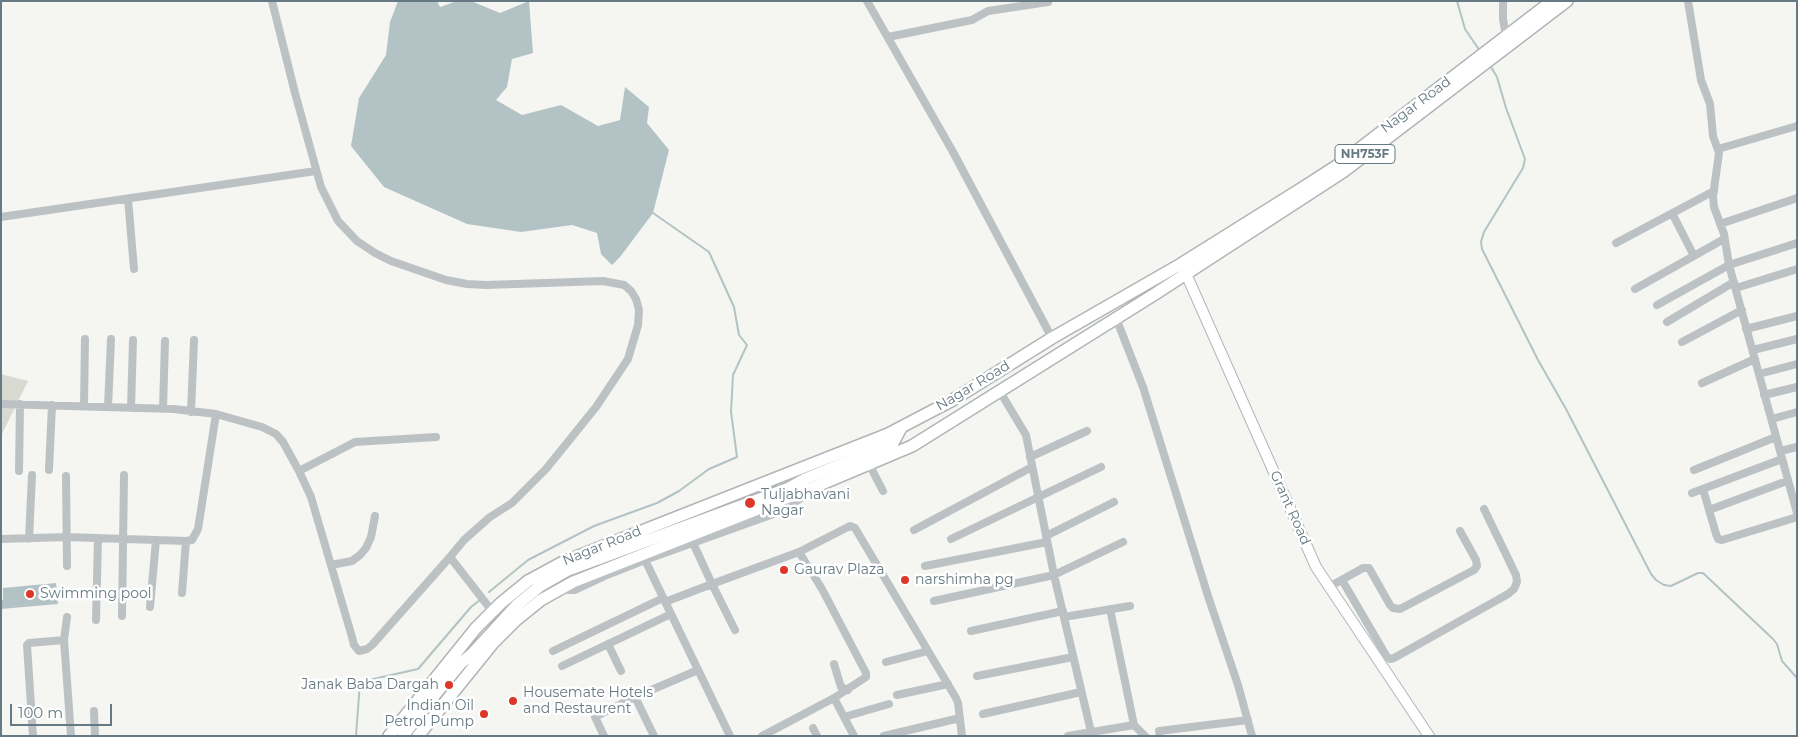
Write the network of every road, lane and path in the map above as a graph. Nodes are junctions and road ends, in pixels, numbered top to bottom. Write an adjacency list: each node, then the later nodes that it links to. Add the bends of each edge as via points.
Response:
1 (272, 1): 12 (street)
2 (867, 1): 9 (street)
3 (1503, 1): 8 (street)
4 (1552, 1): 8 (highway, Nagar Road / NH753F)
5 (1567, 1): 24 (highway, Nagar Road / NH753F, via 1343,172)
6 (1688, 1): 11 (street, via 1701,80 1710,104 1713,136)
7 (1048, 2): 9 (street, via 988,11 972,20)
8 (1506, 36): 24 (highway, Nagar Road / NH753F, via 1338,165)
9 (888, 37): 35 (street)
10 (1797, 126): 11 (street)
11 (1718, 149): 13 (street)
12 (316, 171): 15 (street); 106 (street, via 328,205 338,221 357,241 391,261 438,278 467,284 613,282 624,285 636,299 638,325 628,359 596,407 546,469 512,503 464,540)
13 (1714, 191): 16 (street); 18 (street, via 1713,202)
14 (1797, 198): 18 (street)
15 (128, 199): 17 (street); 25 (street)
16 (1672, 213): 20 (street); 22 (street)
17 (1, 217)
18 (1720, 224): 19 (street)
19 (1724, 239): 22 (street); 23 (street)
20 (1616, 243)
21 (1797, 243): 23 (street)
22 (1694, 256): 28 (street)
23 (1729, 264): 27 (street); 29 (street)
24 (1183, 268): 32 (highway, Nagar Road / NH753F); 35 (highway, Nagar Road / NH753F); 114 (main road, Grant Road, via 1316,567)
25 (134, 269)
26 (1797, 269): 27 (street)
27 (1735, 285): 30 (street); 33 (street)
28 (1635, 289)
29 (1657, 305)
30 (1742, 310): 34 (street); 42 (street)
31 (1797, 316): 34 (street)
32 (1116, 318): 49 (highway, Nagar Road / NH753F); 152 (street, via 1143,386)
33 (1667, 322)
34 (1746, 329): 43 (street)
35 (1052, 338): 62 (highway, Nagar Road / NH753F, via 951,401)
36 (85, 339): 54 (street)
37 (111, 339): 55 (street)
38 (1797, 339): 43 (street)
39 (133, 340): 56 (street)
40 (194, 340): 58 (street)
41 (165, 341): 57 (street)
42 (1682, 342)
43 (1753, 350): 44 (street)
44 (1755, 359): 46 (street); 47 (street)
45 (1797, 364): 46 (street)
46 (1759, 374): 50 (street)
47 (1702, 383)
48 (1797, 387): 50 (street)
49 (999, 390): 66 (highway, Nagar Road / NH753F); 69 (street, via 1026,436)
50 (1764, 395): 61 (street)
51 (1, 404): 52 (street)
52 (20, 404): 53 (street); 75 (street)
53 (52, 406): 54 (street); 73 (street)
54 (84, 406): 55 (street)
55 (108, 407): 56 (street)
56 (131, 408): 57 (street)
57 (163, 409): 58 (street)
58 (191, 412): 60 (street)
59 (1797, 412): 61 (street)
60 (216, 414): 76 (street, via 276,434); 102 (street, via 198,529 192,540)
61 (1772, 419): 65 (street)
62 (904, 426): 66 (highway); 122 (highway, Nagar Road / NH753F, via 563,562 528,581); 161 (highway, via 893,443 787,489 568,570 540,586 461,663)
63 (1087, 431): 69 (street)
64 (436, 437): 76 (street, via 355,442)
65 (1776, 437): 68 (street); 74 (street)
66 (919, 442): 70 (highway, Nagar Road / NH753F)
67 (1797, 447): 68 (street)
68 (1781, 455): 80 (street); 82 (street)
69 (1030, 457): 71 (street)
70 (869, 464): 81 (highway, Nagar Road / NH753F); 83 (street)
71 (1032, 467): 85 (street); 92 (street)
72 (1101, 467): 85 (street)
73 (49, 470)
74 (1694, 470)
75 (19, 471)
76 (299, 471): 109 (street, via 311,497)
77 (32, 475): 95 (street)
78 (124, 475): 97 (street)
79 (66, 476): 94 (street)
80 (1787, 481): 88 (street); 89 (street)
81 (817, 486): 104 (street, via 782,511); 115 (highway, Nagar Road / NH753F)
82 (1703, 488): 84 (street); 88 (street)
83 (883, 491)
84 (1692, 493)
85 (1038, 497): 98 (street); 99 (street)
86 (1114, 502): 99 (street)
87 (1484, 509): 112 (street, via 1516,575 1514,589 1394,658 1387,657)
88 (1709, 510): 91 (street, via 1718,539 1722,540)
89 (1797, 513)
90 (375, 516): 109 (street, via 371,537 360,556)
91 (1797, 517)
92 (914, 530)
93 (1460, 531): 112 (street, via 1476,560 1474,570 1400,609 1390,605 1369,568)
94 (66, 537): 95 (street); 96 (street); 108 (street)
95 (29, 538): 100 (street)
96 (98, 538): 97 (street); 127 (street)
97 (124, 539): 101 (street); 125 (street)
98 (951, 539)
99 (1047, 539): 110 (street); 111 (street)
100 (1, 540)
101 (156, 540): 102 (street); 120 (street)
102 (186, 542): 116 (street)
103 (1123, 542): 111 (street)
104 (693, 543): 107 (street); 113 (street)
105 (798, 552): 113 (street); 133 (street, via 850,526 855,528); 142 (street, via 822,589 866,673 865,679)
106 (450, 557): 109 (street, via 372,645 359,651 354,645); 122 (street)
107 (645, 560): 115 (street, via 575,590); 117 (street)
108 (67, 566)
109 (331, 566)
110 (925, 566)
111 (1054, 575): 118 (street); 124 (street)
112 (1342, 580): 114 (street)
113 (712, 584): 117 (street); 128 (street)
114 (1329, 587): 174 (main road, Grant Road)
115 (558, 590): 162 (highway, Nagar Road / NH753F, via 516,620 493,643)
116 (182, 593)
117 (664, 600): 123 (street); 132 (street)
118 (934, 601)
119 (1130, 606): 121 (street)
120 (150, 607)
121 (1110, 609): 124 (street); 154 (street)
122 (492, 611): 153 (highway, Nagar Road / NH753F)
123 (671, 614): 131 (street); 138 (street)
124 (1063, 614): 129 (street); 134 (street)
125 (122, 616)
126 (67, 617): 130 (street)
127 (96, 620)
128 (735, 630)
129 (971, 631)
130 (64, 640): 156 (street, via 27,645); 157 (street)
131 (608, 644): 137 (street); 139 (street)
132 (553, 651)
133 (928, 651): 135 (street); 141 (street)
134 (1073, 657): 140 (street); 143 (street)
135 (886, 662)
136 (834, 664): 142 (street, via 841,687)
137 (562, 666)
138 (698, 670): 145 (street); 165 (street)
139 (621, 671)
140 (976, 676)
141 (948, 684): 144 (street); 151 (street, via 958,703)
142 (848, 690): 146 (street)
143 (1082, 692): 149 (street); 155 (street)
144 (897, 695)
145 (635, 696): 163 (street, via 595,717); 164 (street)
146 (834, 698): 150 (street); 166 (street)
147 (889, 704): 150 (street)
148 (94, 711): 158 (street)
149 (983, 714)
150 (844, 717): 167 (street)
151 (960, 718): 168 (street); 169 (street)
152 (1248, 720): 172 (street, via 1159,731); 173 (street)
153 (399, 724): 159 (highway, Nagar Road / NH753F); 160 (highway)
154 (1134, 725): 155 (street); 171 (street)
155 (1091, 734): 170 (street)
156 (33, 736)
157 (71, 736)
158 (95, 736)
159 (389, 736)
160 (397, 736)
161 (403, 736)
162 (418, 736)
163 (604, 736)
164 (654, 736)
165 (730, 736)
166 (762, 736)
167 (854, 736)
168 (884, 736)
169 (962, 736)
170 (1068, 736)
171 (1145, 736)
172 (1160, 736)
173 (1252, 736)
174 (1429, 736)

